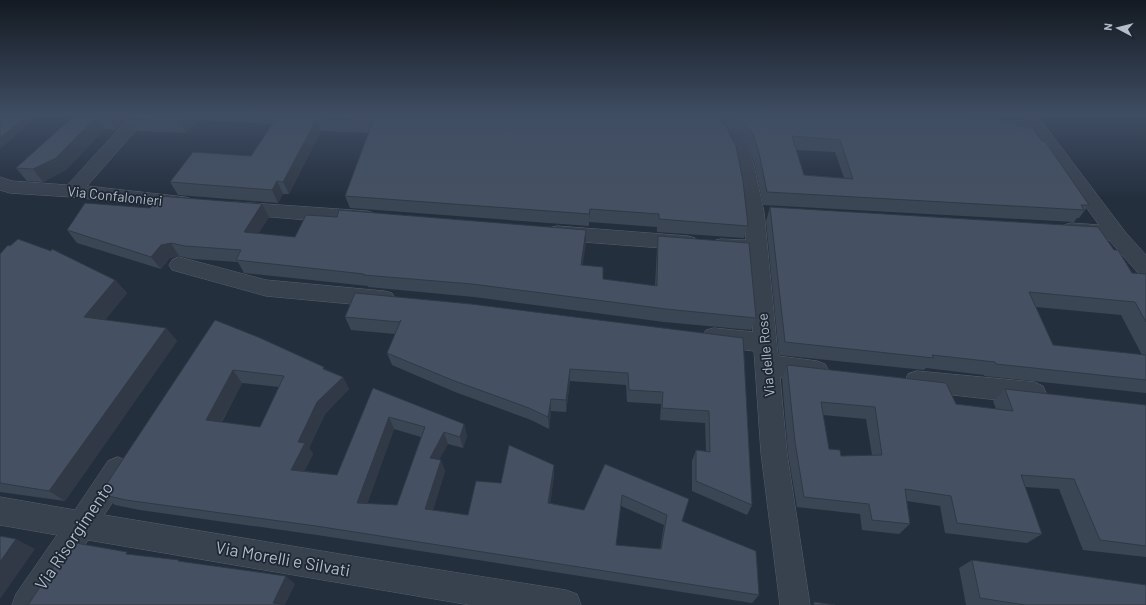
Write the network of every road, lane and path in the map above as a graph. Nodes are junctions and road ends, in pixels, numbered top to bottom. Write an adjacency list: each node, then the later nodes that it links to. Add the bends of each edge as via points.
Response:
1 (116, 142): 5 (street)
2 (735, 142): 10 (street, Via delle Rose, via 761,212)
3 (1048, 142): 9 (street)
4 (0, 183): 5 (street, Via Confalonieri, via 10,187)
5 (72, 191): 6 (street, Via Confalonieri, via 211,206)
6 (386, 220)
7 (1053, 229): 9 (street)
8 (536, 232): 10 (street)
9 (1115, 233): 12 (street)
10 (757, 248): 15 (street, Via delle Rose)
11 (179, 265): 13 (street, via 266,288)
12 (1146, 269)
13 (405, 301)
14 (695, 335): 15 (street)
15 (766, 354): 16 (street); 24 (street, Via delle Rose, via 774,453)
16 (836, 372)
17 (897, 379): 18 (street)
18 (1052, 395)
19 (130, 453): 21 (street, Via Risorgimento)
20 (0, 511): 21 (street, Via Morelli e Silvati)
21 (81, 524): 22 (street, Via Risorgimento); 23 (street, Via Morelli e Silvati)
22 (27, 605)
23 (566, 605)
24 (795, 605)

